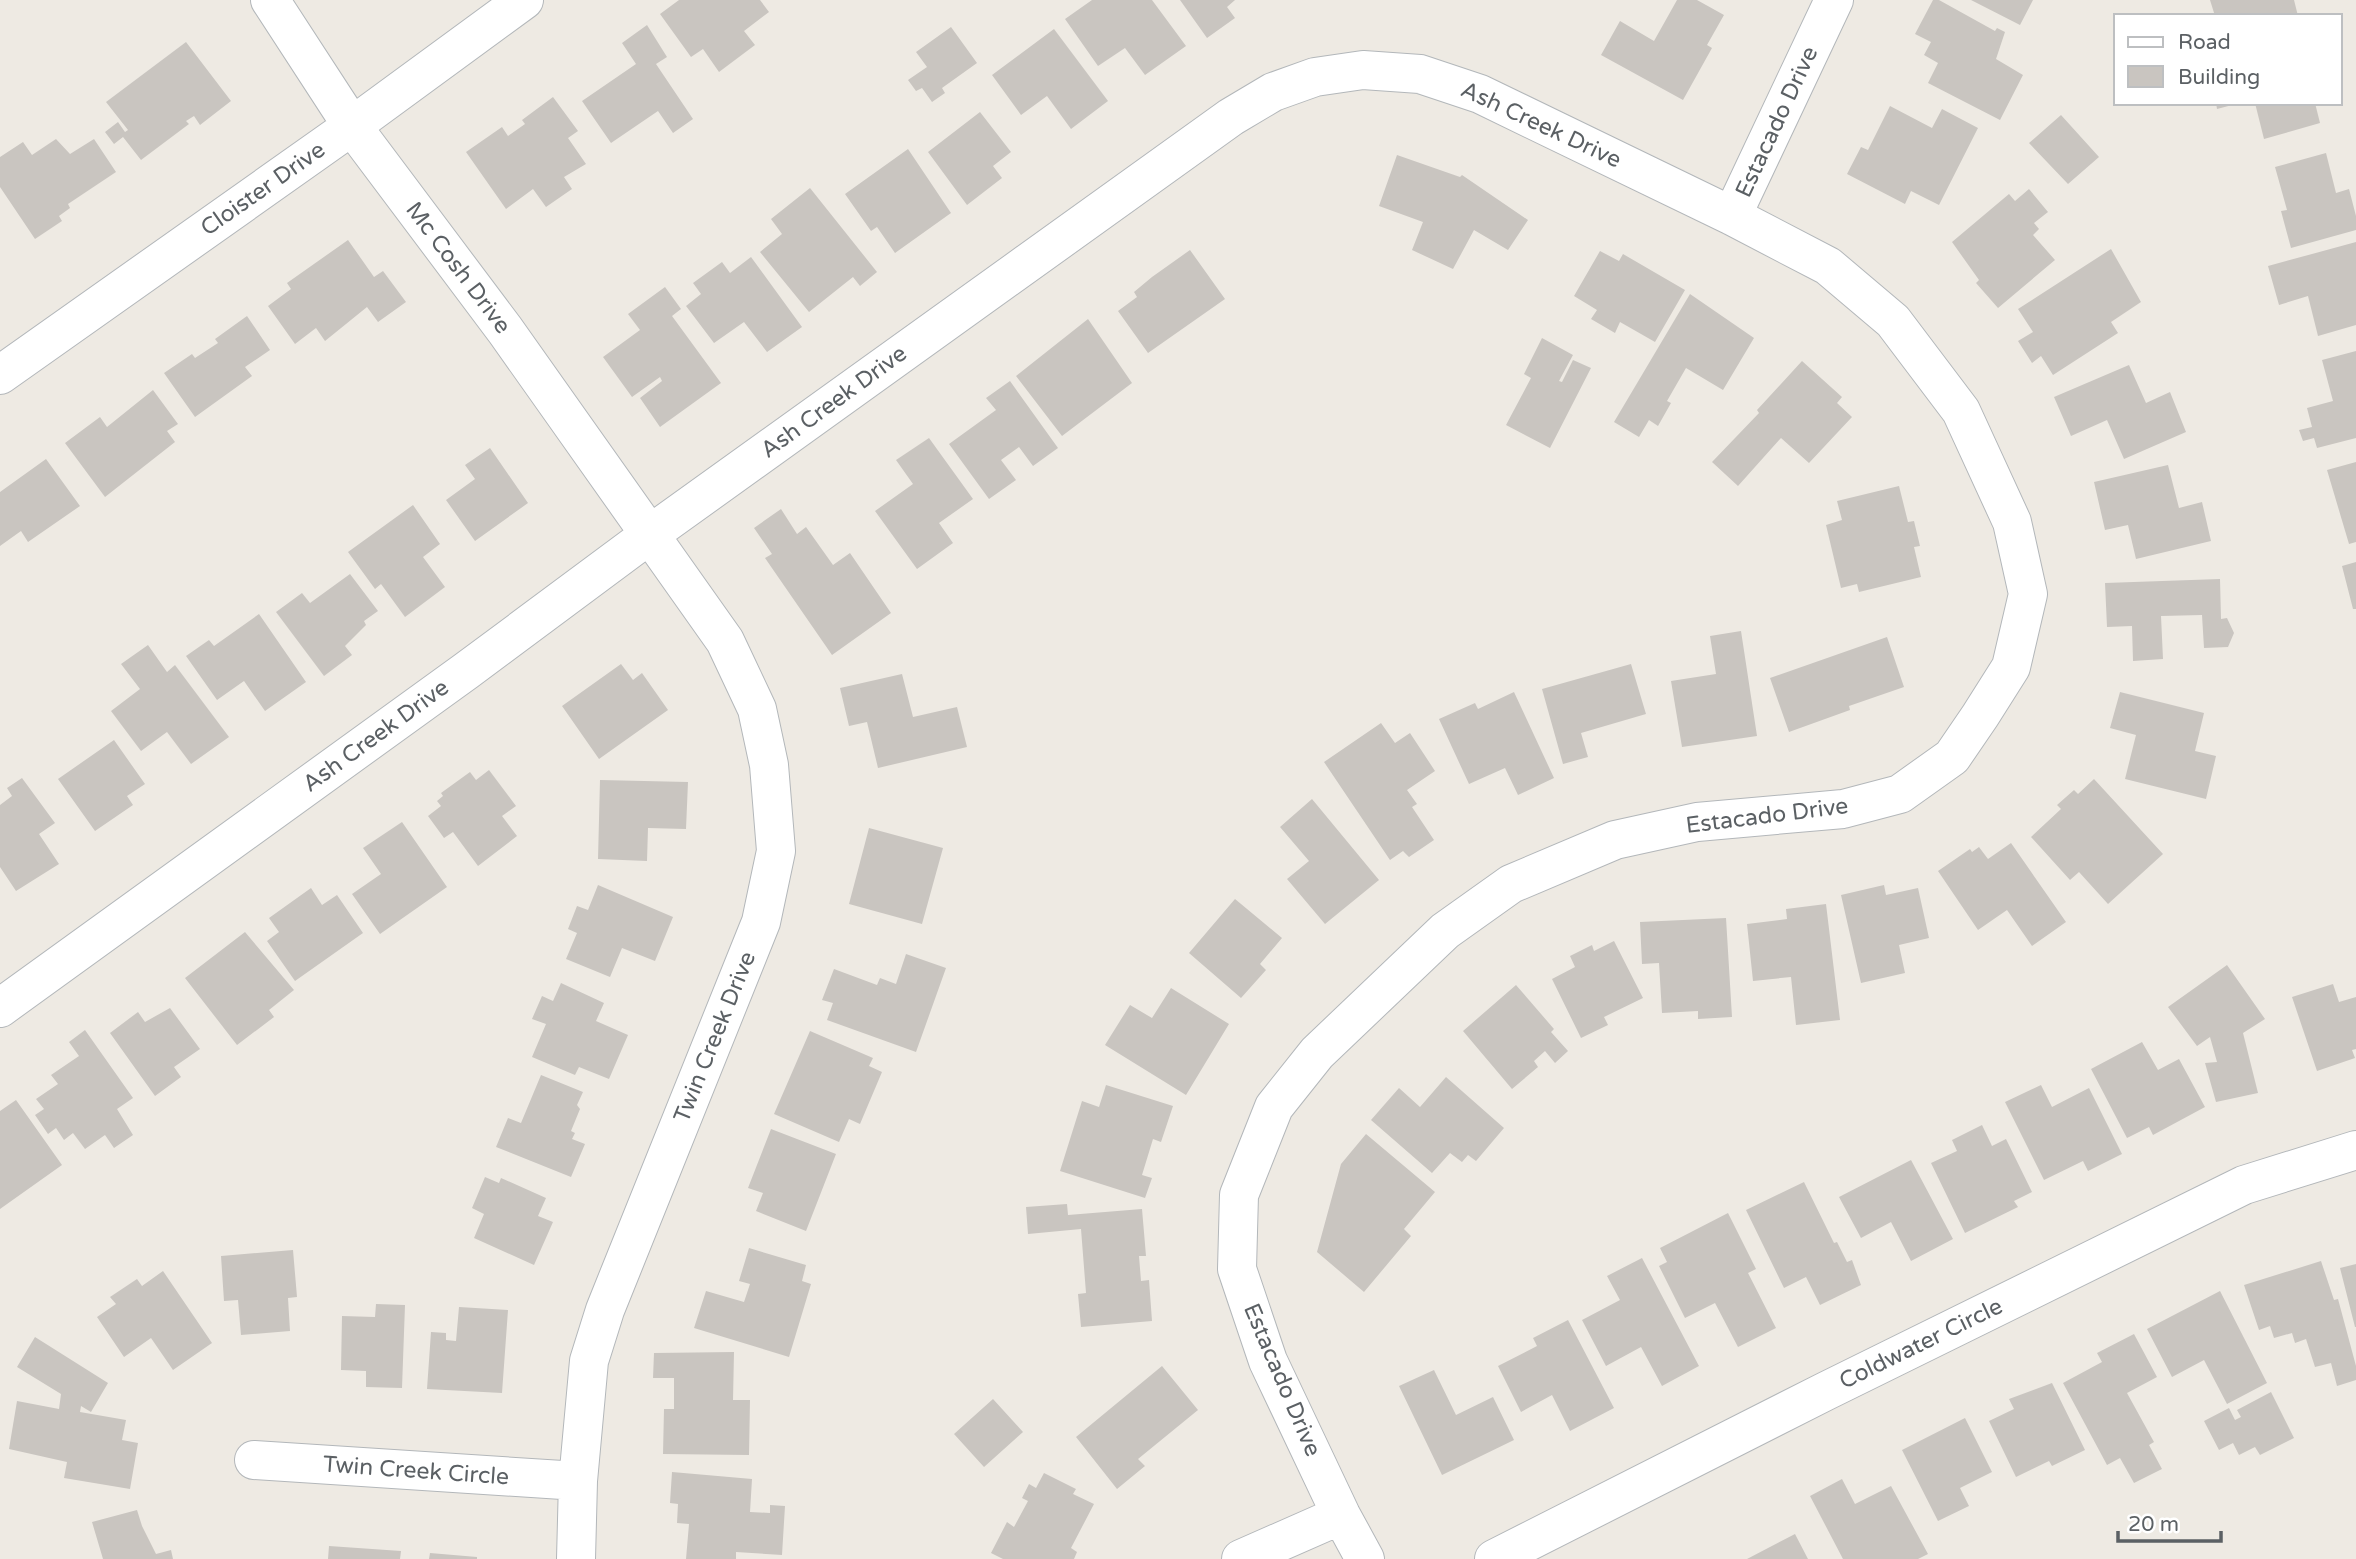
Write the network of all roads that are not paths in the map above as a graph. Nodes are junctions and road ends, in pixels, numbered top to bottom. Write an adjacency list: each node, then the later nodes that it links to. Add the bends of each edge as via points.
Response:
1 (271, 0): 4 (street, Mc Cosh Drive)
2 (524, 0): 4 (street, Cloister Drive)
3 (1834, 0): 5 (street, Estacado Drive)
4 (352, 126): 6 (street, Cloister Drive); 7 (street, Mc Cosh Drive, via 505,330)
5 (1732, 216): 7 (street, Ash Creek Drive, via 1468,90 1420,74 1363,70 1314,77 1273,92 1231,117); 12 (street, Estacado Drive, via 1828,266 1893,321 1961,411 2012,522 2028,594 2011,667 1952,757 1900,794 1843,809 1697,822 1615,840 1511,884 1445,930 1317,1054 1274,1107 1239,1195 1237,1269 1268,1361)
6 (0, 375)
7 (649, 535): 8 (street, Ash Creek Drive); 11 (street, Twin Creek Drive, via 725,641 757,709 769,765 776,851 761,922 601,1323 589,1362)
8 (0, 1008)
9 (2356, 1150): 16 (street, Coldwater Circle, via 2244,1185)
10 (254, 1460): 11 (street, Twin Creek Circle)
11 (578, 1481): 13 (street, Twin Creek Drive)
12 (1341, 1515): 14 (street); 15 (street, Estacado Drive)
13 (576, 1559)
14 (1241, 1559)
15 (1365, 1559)
16 (1494, 1559)

